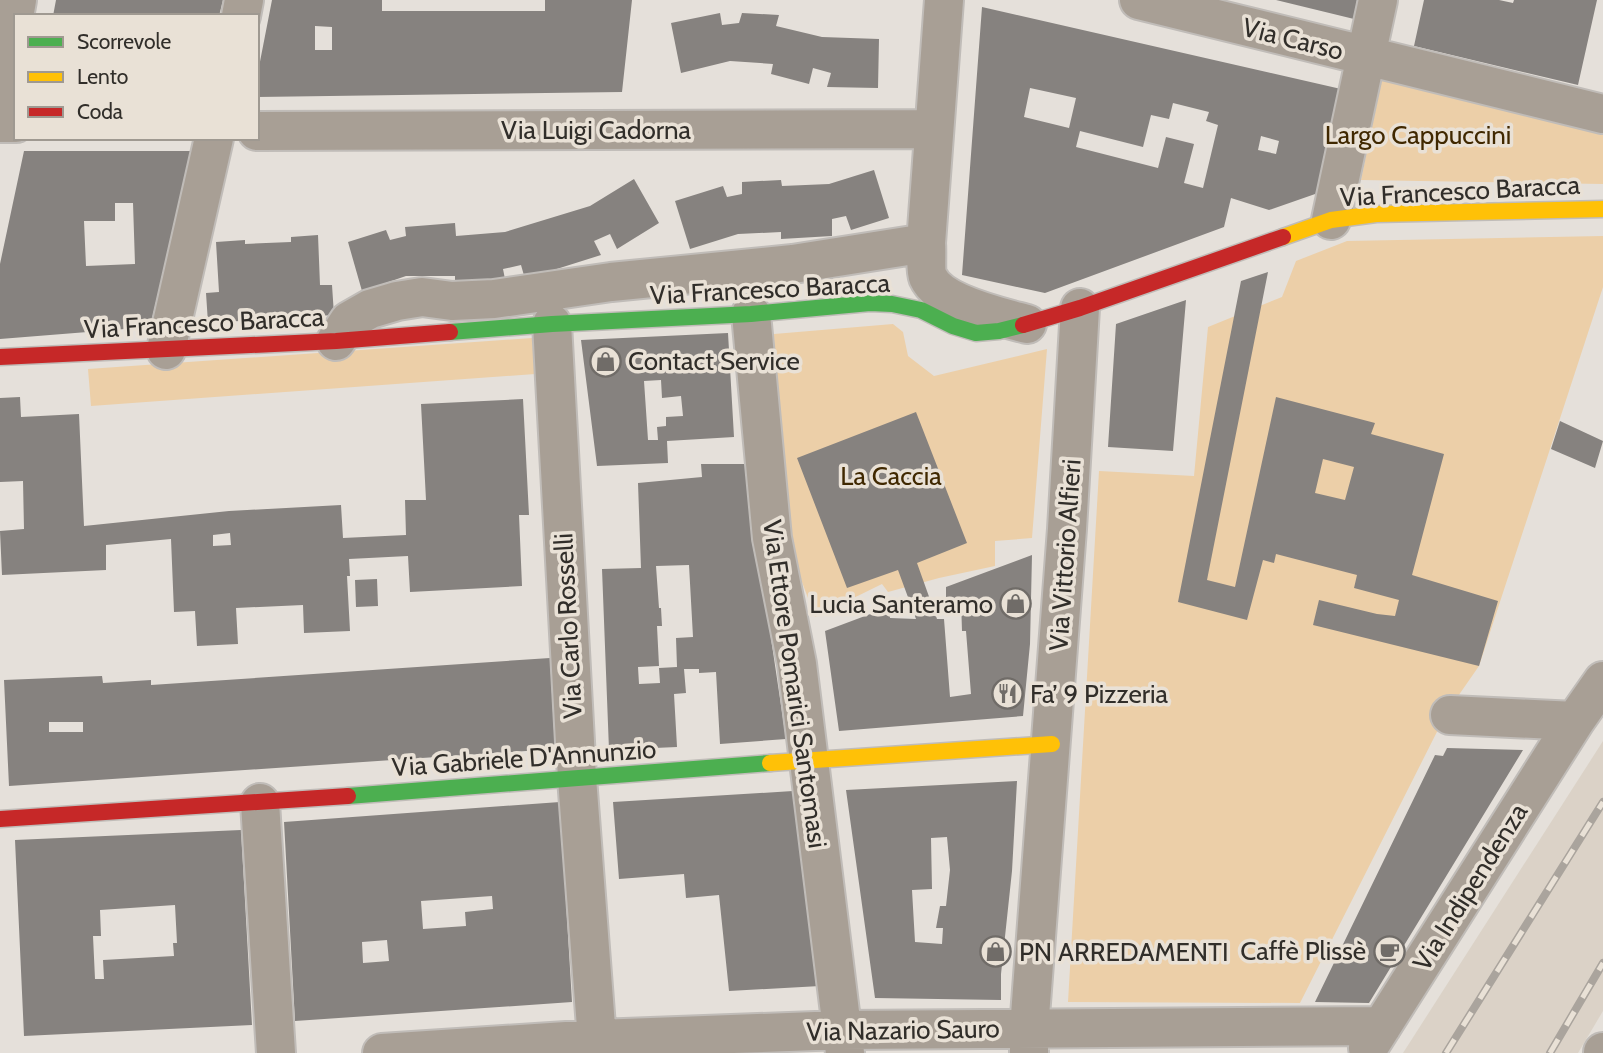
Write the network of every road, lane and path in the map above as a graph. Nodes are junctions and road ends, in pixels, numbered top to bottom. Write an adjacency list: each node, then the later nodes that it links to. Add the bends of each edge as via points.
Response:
1 (944, 0): 8 (street)
2 (1139, 0): 5 (street, Via Carso)
3 (1378, 0): 5 (street)
4 (14, 17): 6 (street)
5 (1366, 57): 7 (street); 12 (street)
6 (0, 98)
7 (1603, 114)
8 (934, 128): 9 (street, Via Luigi Cadorna); 13 (street)
9 (259, 131)
10 (214, 140): 19 (street)
11 (1603, 209): 12 (street, Via Francesco Baracca, via 1376,214)
12 (1331, 220): 14 (street, Via Francesco Baracca)
13 (926, 243): 17 (street, via 928,276 942,294 980,312); 18 (street, via 793,264 494,299 397,301 349,321)
14 (1080, 309): 17 (street, Via Francesco Baracca); 24 (street, Via Vittorio Alfieri)
15 (751, 314): 16 (street, Via Francesco Baracca); 17 (street, Via Francesco Baracca, via 880,302 921,310 976,333); 25 (street, Via Ettore Pomarici Santomasi, via 772,538 797,664)
16 (552, 324): 18 (street, Via Francesco Baracca); 26 (street, Via Carlo Rosselli)
17 (1027, 324)
18 (336, 341): 19 (street, Via Francesco Baracca)
19 (166, 350): 20 (street, Via Francesco Baracca)
20 (0, 357)
21 (1603, 681): 23 (street, Via Indipendenza)
22 (1450, 715): 23 (street)
23 (1575, 721): 29 (street, Via Indipendenza)
24 (1052, 744): 25 (street, Via Gabriele D'Annunzio); 31 (street, Via Vittorio Alfieri)
25 (809, 761): 26 (street, Via Gabriele D'Annunzio); 30 (street, Via Ettore Pomarici Santomasi)
26 (577, 778): 27 (street, Via Gabriele D'Annunzio); 32 (street, Via Carlo Rosselli)
27 (260, 803): 28 (street, Via Gabriele D'Annunzio); 33 (street)
28 (0, 819)
29 (1374, 1040): 31 (street, Via Nazario Sauro)
30 (844, 1041): 31 (street, Via Nazario Sauro); 32 (street, Via Nazario Sauro)
31 (1029, 1041)
32 (597, 1046): 34 (street, Via Nazario Sauro)
33 (276, 1053)
34 (382, 1053)

